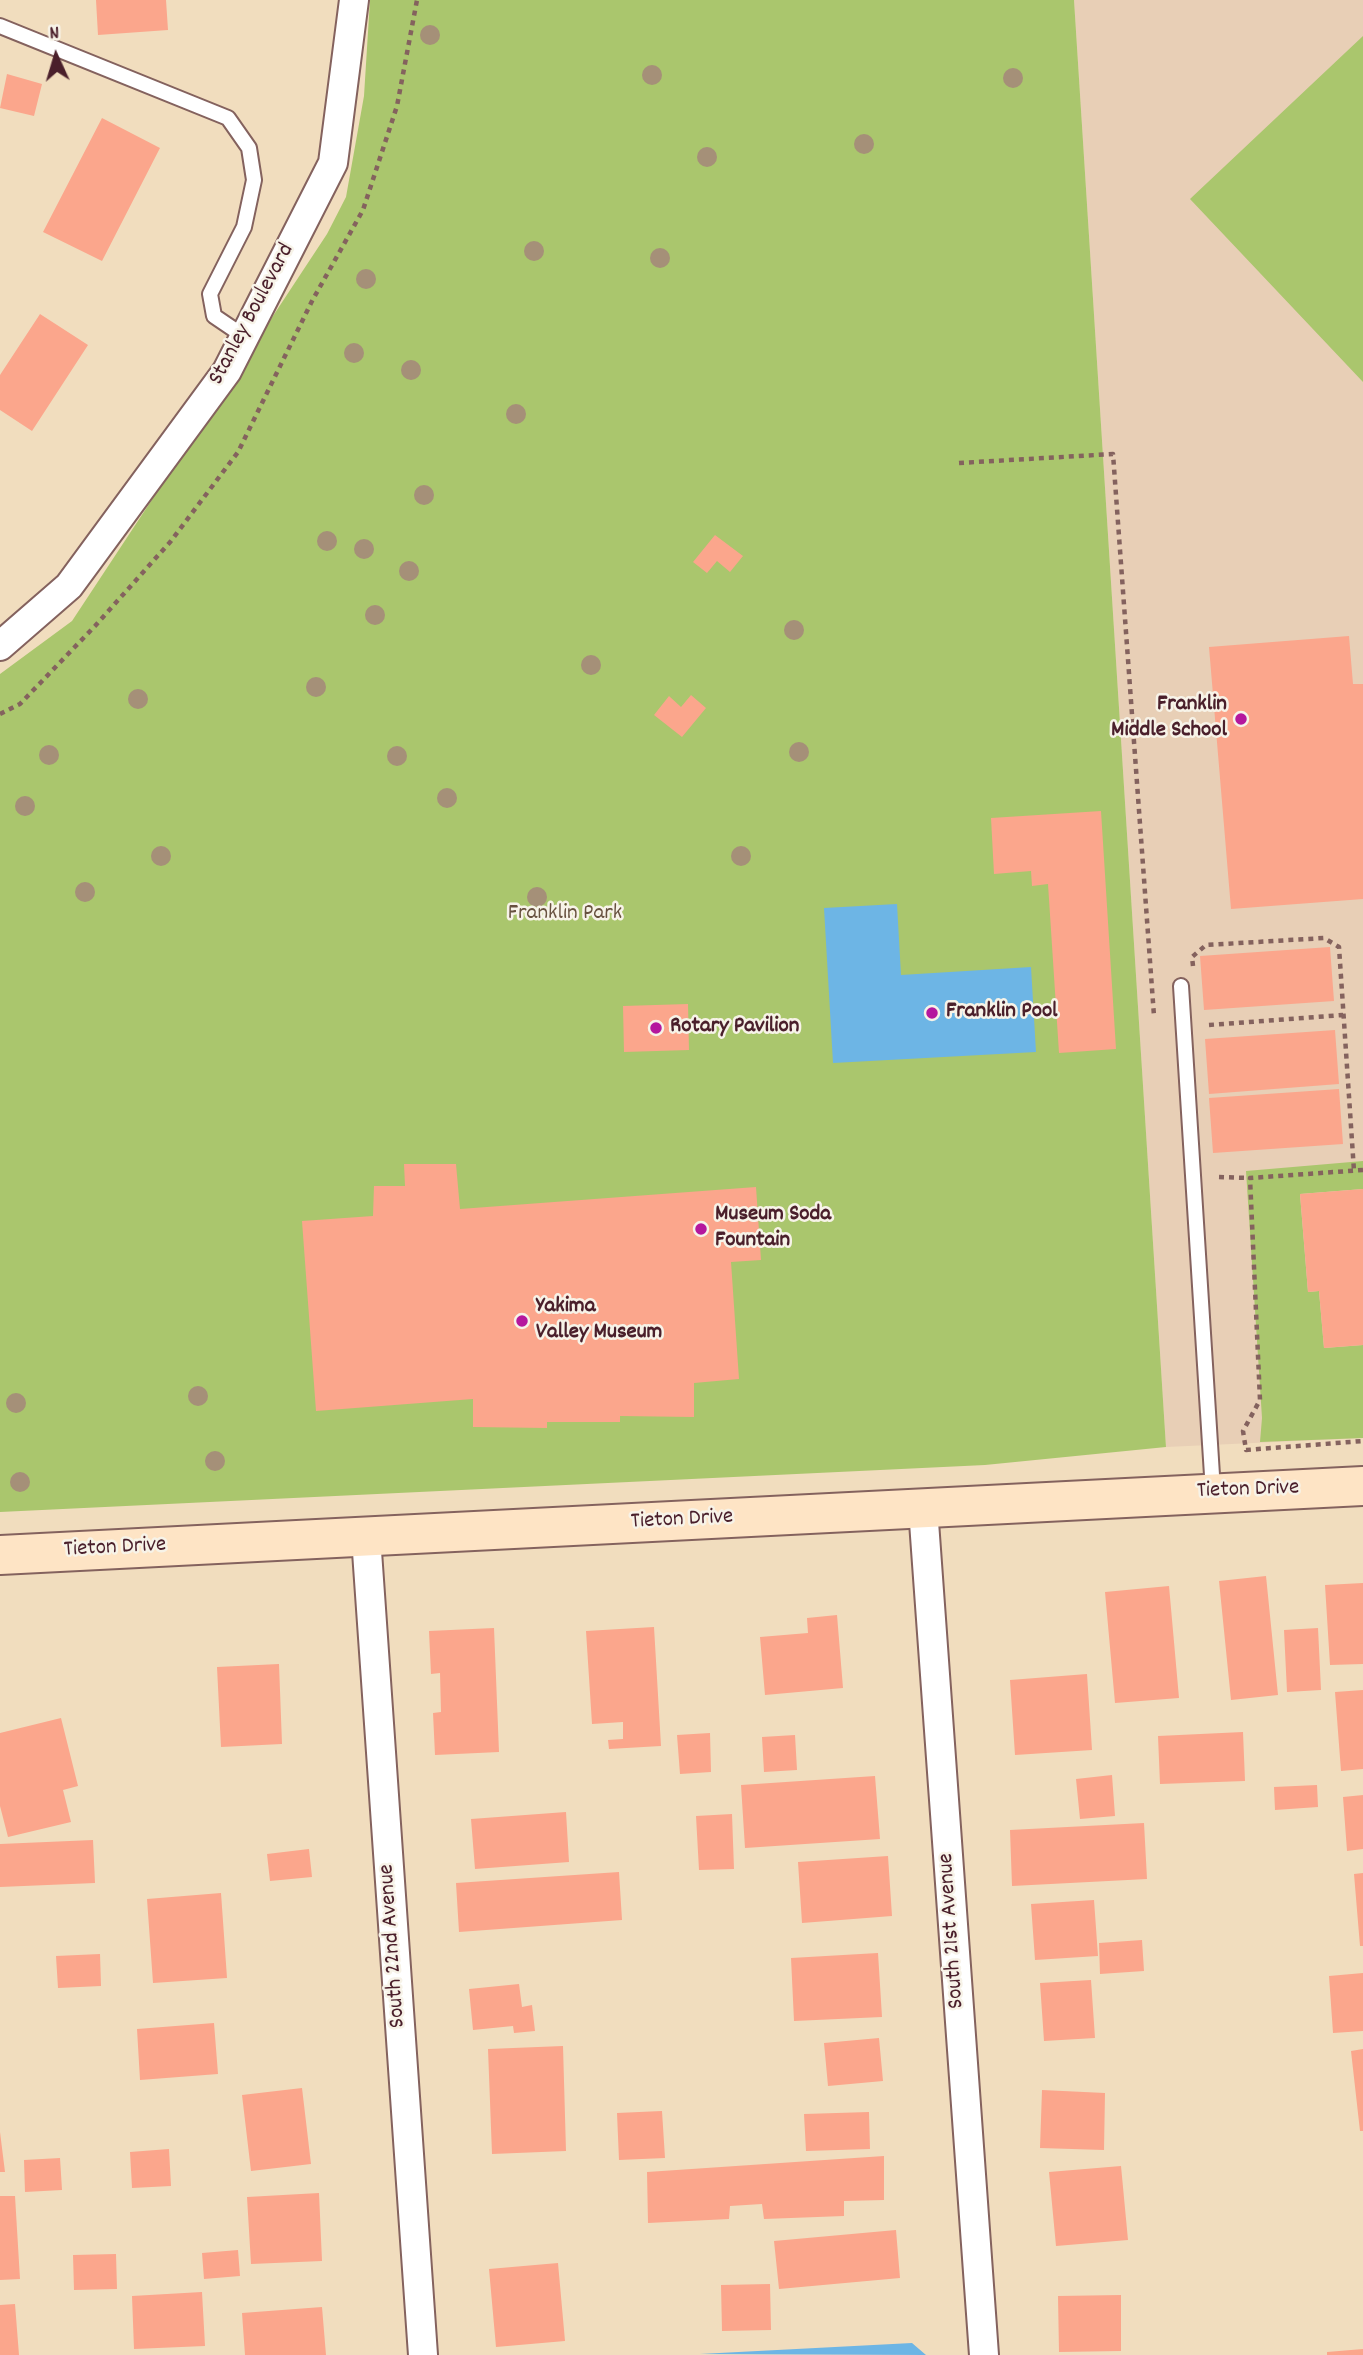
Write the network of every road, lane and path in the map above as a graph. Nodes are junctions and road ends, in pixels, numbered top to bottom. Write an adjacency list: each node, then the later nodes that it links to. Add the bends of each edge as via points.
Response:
1 (354, 0): 3 (street, Stanley Boulevard, via 333,163)
2 (0, 26): 3 (lane, via 228,118 249,148 254,180 244,227 210,294 214,316)
3 (245, 337): 5 (street, Stanley Boulevard, via 227,371 69,586)
4 (959, 463): 9 (path, via 1113,454)
5 (0, 646)
6 (1193, 971): 8 (path, via 1192,957 1206,944 1324,938 1339,947)
7 (1181, 986): 17 (lane)
8 (1343, 1015): 10 (path); 12 (path)
9 (1154, 1022)
10 (1198, 1026)
11 (1363, 1170): 12 (path)
12 (1354, 1171): 14 (path)
13 (1212, 1177): 14 (path)
14 (1250, 1178): 15 (path, via 1260,1400 1242,1432 1246,1450)
15 (1363, 1441)
16 (1363, 1486): 17 (main road, Tieton Drive)
17 (1213, 1492): 18 (main road, Tieton Drive)
18 (923, 1508): 19 (main road, Tieton Drive); 22 (street, South 21st Avenue)
19 (366, 1537): 20 (main road, Tieton Drive); 21 (street, South 22nd Avenue)
20 (0, 1555)
21 (423, 2355)
22 (984, 2355)

